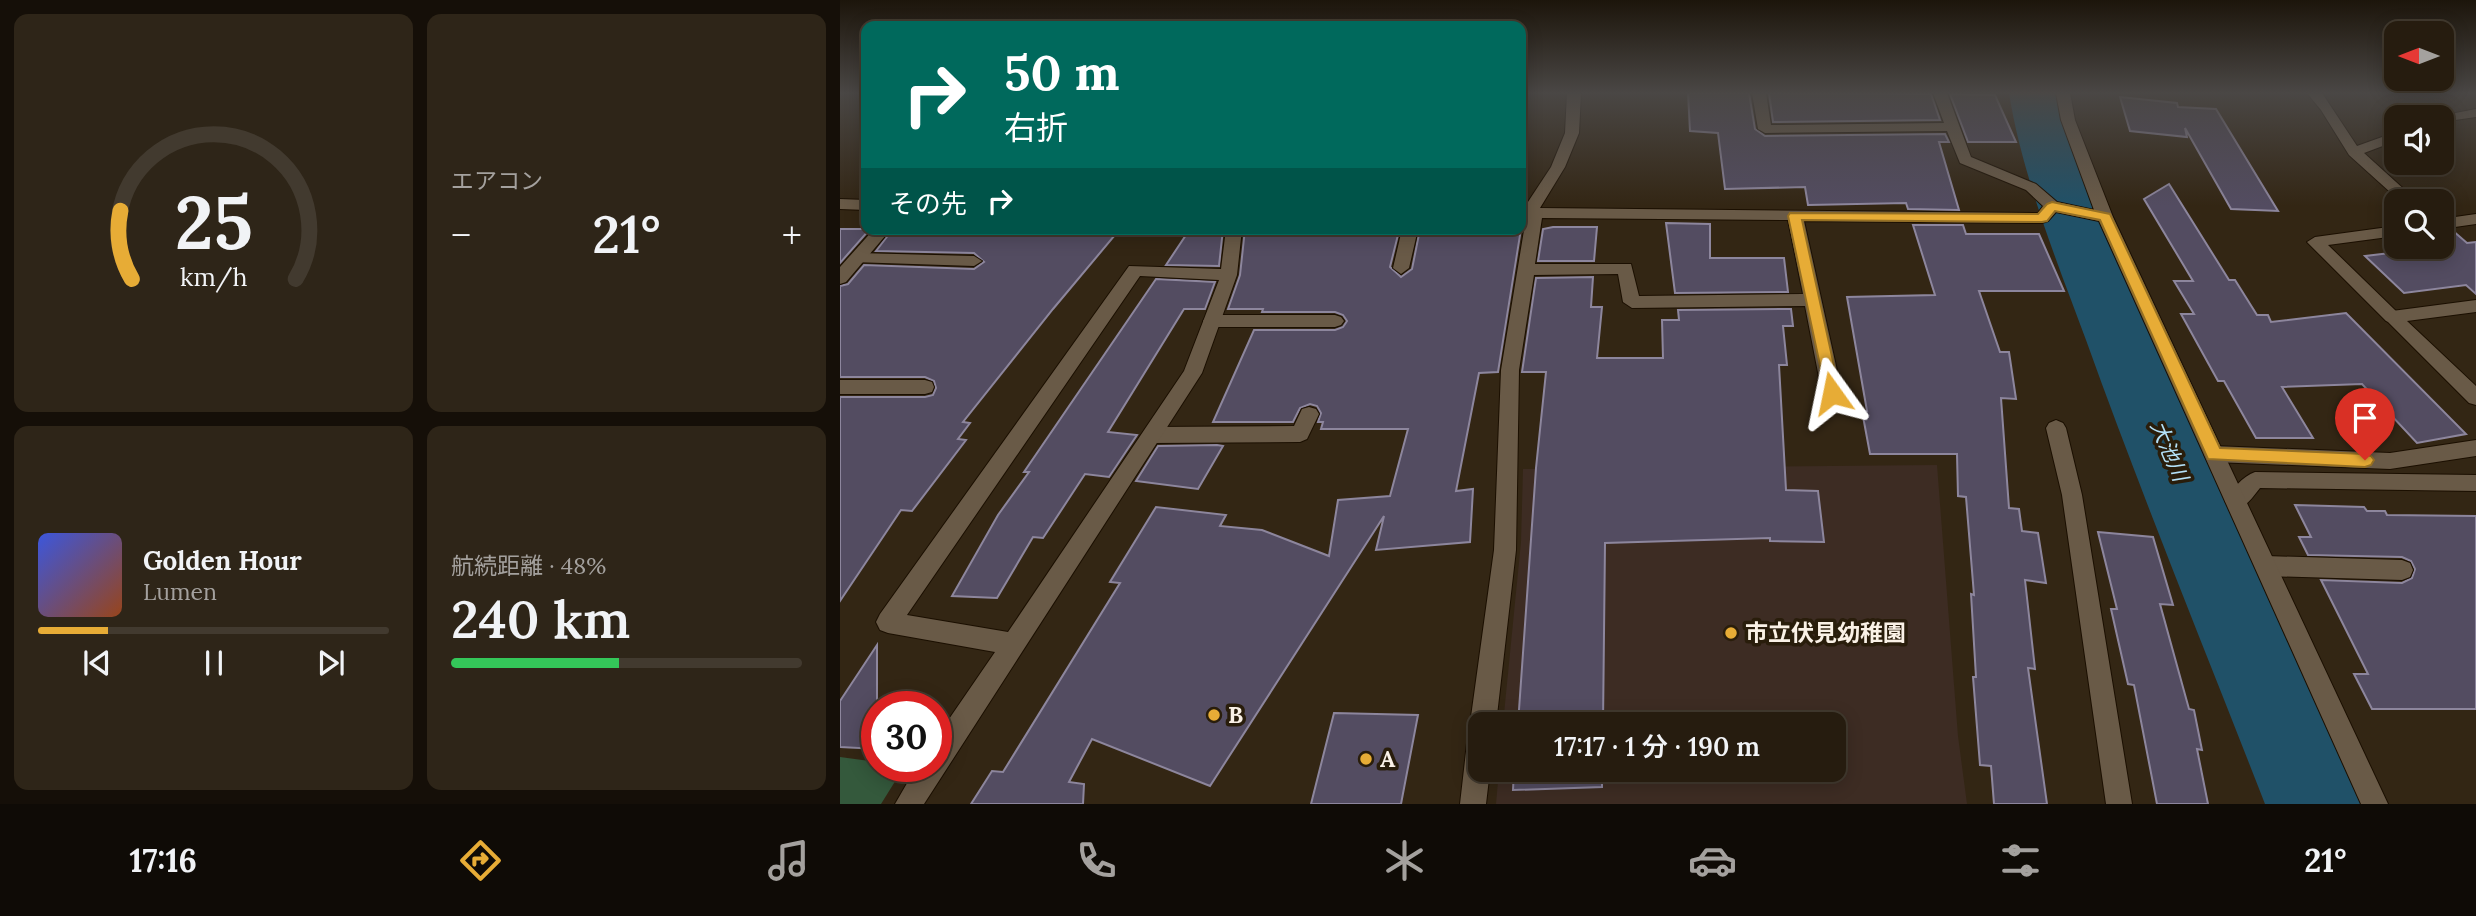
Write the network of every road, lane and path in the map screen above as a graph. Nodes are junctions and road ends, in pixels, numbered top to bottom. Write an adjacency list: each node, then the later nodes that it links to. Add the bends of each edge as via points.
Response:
1 (1572, 131): 11 (street, via 1558,167)
2 (1954, 131): 10 (street, via 1965,160 2031,187)
3 (2071, 131): 13 (street)
4 (2341, 131): 6 (street)
5 (2384, 141): 6 (street)
6 (2354, 152): 7 (street)
7 (2396, 189)
8 (840, 204): 9 (street)
9 (861, 205)
10 (2052, 206): 12 (street, via 2042,218); 13 (street)
11 (1528, 213): 12 (street); 23 (street)
12 (1795, 216): 26 (street)
13 (2097, 216): 39 (street)
14 (2476, 219): 15 (street)
15 (2454, 222)
16 (2384, 233): 28 (street, via 2315,242)
17 (878, 235): 20 (street)
18 (1233, 235): 24 (street)
19 (1409, 235): 22 (street)
20 (858, 258): 21 (street); 25 (street)
21 (974, 261)
22 (1401, 268)
23 (1525, 270): 26 (street, via 1625,268 1632,302); 45 (street, via 1510,370 1505,550)
24 (1229, 275): 29 (street); 44 (street, via 1135,270 888,622)
25 (840, 278)
26 (1812, 300): 33 (street)
27 (2476, 306): 28 (street)
28 (2392, 317): 34 (street)
29 (1212, 321): 30 (street); 37 (street, via 1193,373)
30 (1335, 321)
31 (840, 387): 32 (street)
32 (925, 387)
33 (1832, 393)
34 (2476, 398)
35 (1309, 414): 37 (street, via 1300,434)
36 (2056, 428): 51 (street, via 2072,495)
37 (1152, 435): 44 (street)
38 (2476, 448): 39 (street, via 2390,461)
39 (2214, 454): 41 (street)
40 (2476, 482): 41 (street, via 2256,480)
41 (2236, 501): 42 (street)
42 (2266, 566): 43 (street); 52 (street)
43 (2402, 570)
44 (1013, 644): 46 (street)
45 (1485, 712)
46 (952, 737)
47 (922, 782): 49 (street)
48 (1476, 782): 50 (street)
49 (908, 804)
50 (1473, 804)
51 (2119, 804)
52 (2375, 804)

